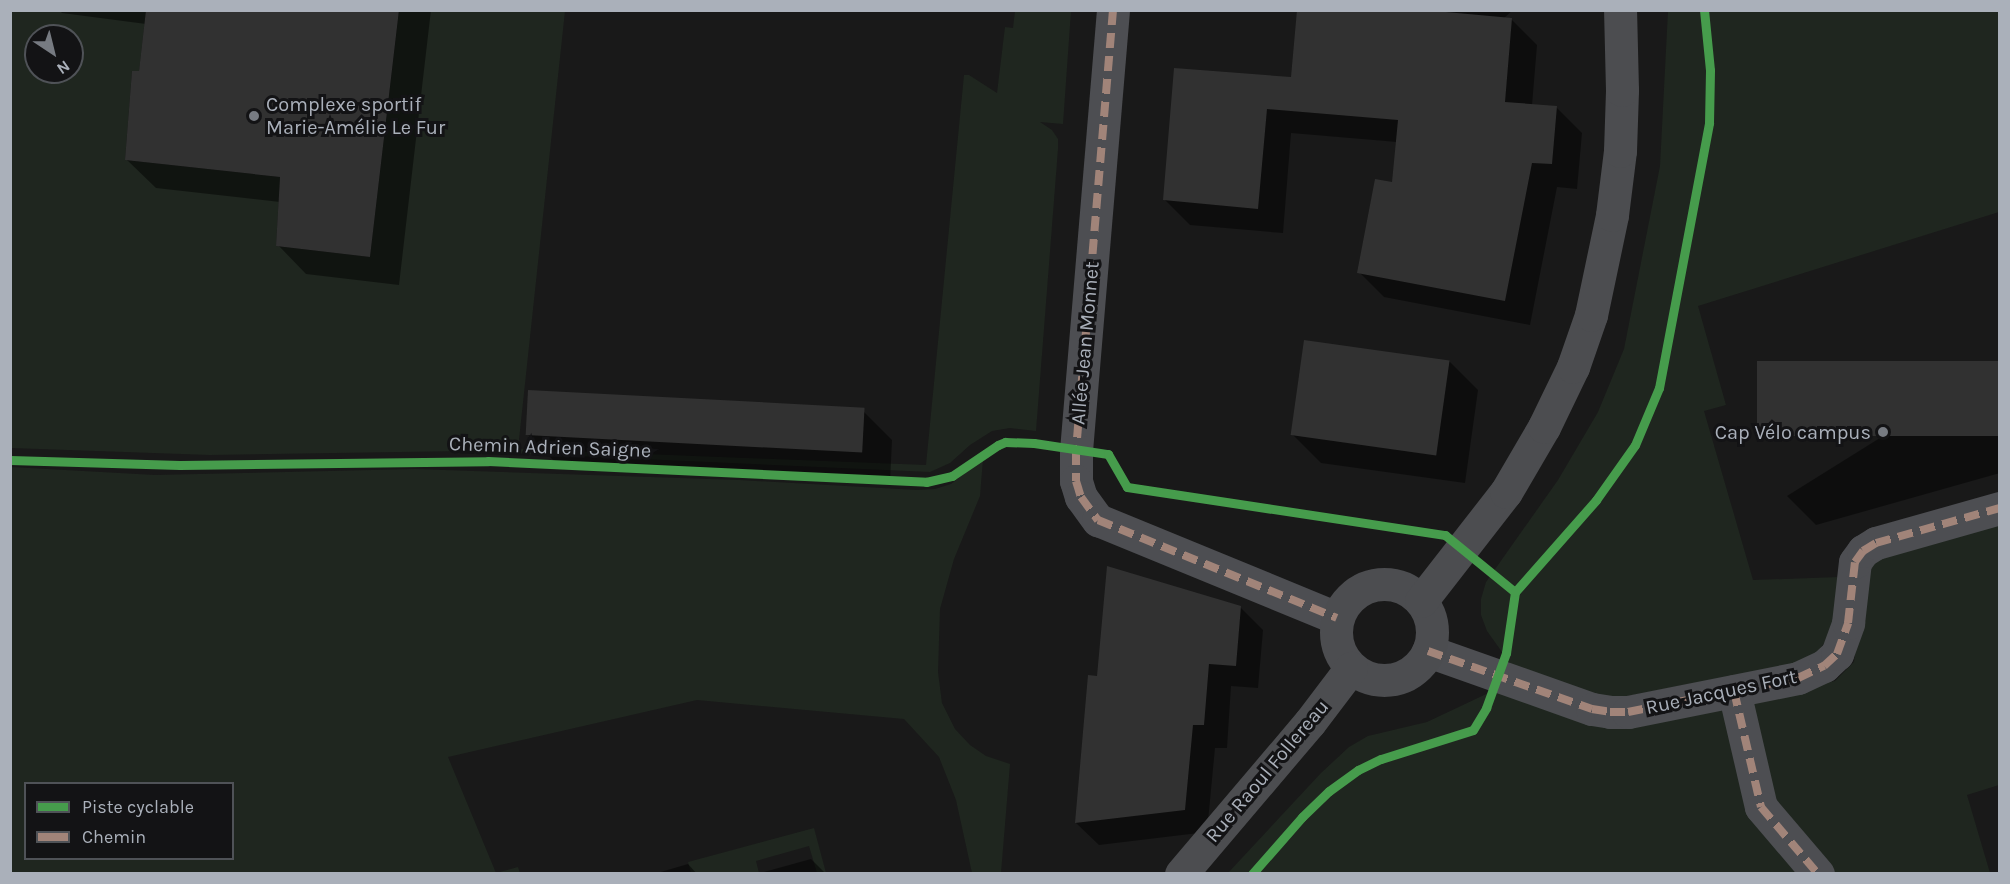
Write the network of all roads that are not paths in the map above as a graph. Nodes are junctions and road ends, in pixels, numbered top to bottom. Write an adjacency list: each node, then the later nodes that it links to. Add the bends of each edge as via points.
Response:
1 (1113, 10): 5 (street, Allée Jean Monnet, via 1076,450 1076,481 1081,497 1098,520)
2 (1620, 10): 4 (street, via 1620,151 1612,214 1591,315 1544,427 1506,492)
3 (2000, 508): 8 (street, Rue Jacques Fort, via 1876,543 1863,551 1855,562 1848,623 1837,654 1824,666 1798,678)
4 (1421, 601): 5 (street, via 1400,586 1377,584 1357,592); 6 (street, via 1431,619)
5 (1337, 618): 7 (street, via 1337,645)
6 (1428, 651): 7 (street, via 1413,671 1398,678 1373,679); 8 (street, Rue Jacques Fort, via 1610,712 1628,712)
7 (1351, 668): 9 (street, Rue Raoul Follereau)
8 (1734, 691): 10 (street, via 1761,807)
9 (1181, 873)
10 (1818, 873)

